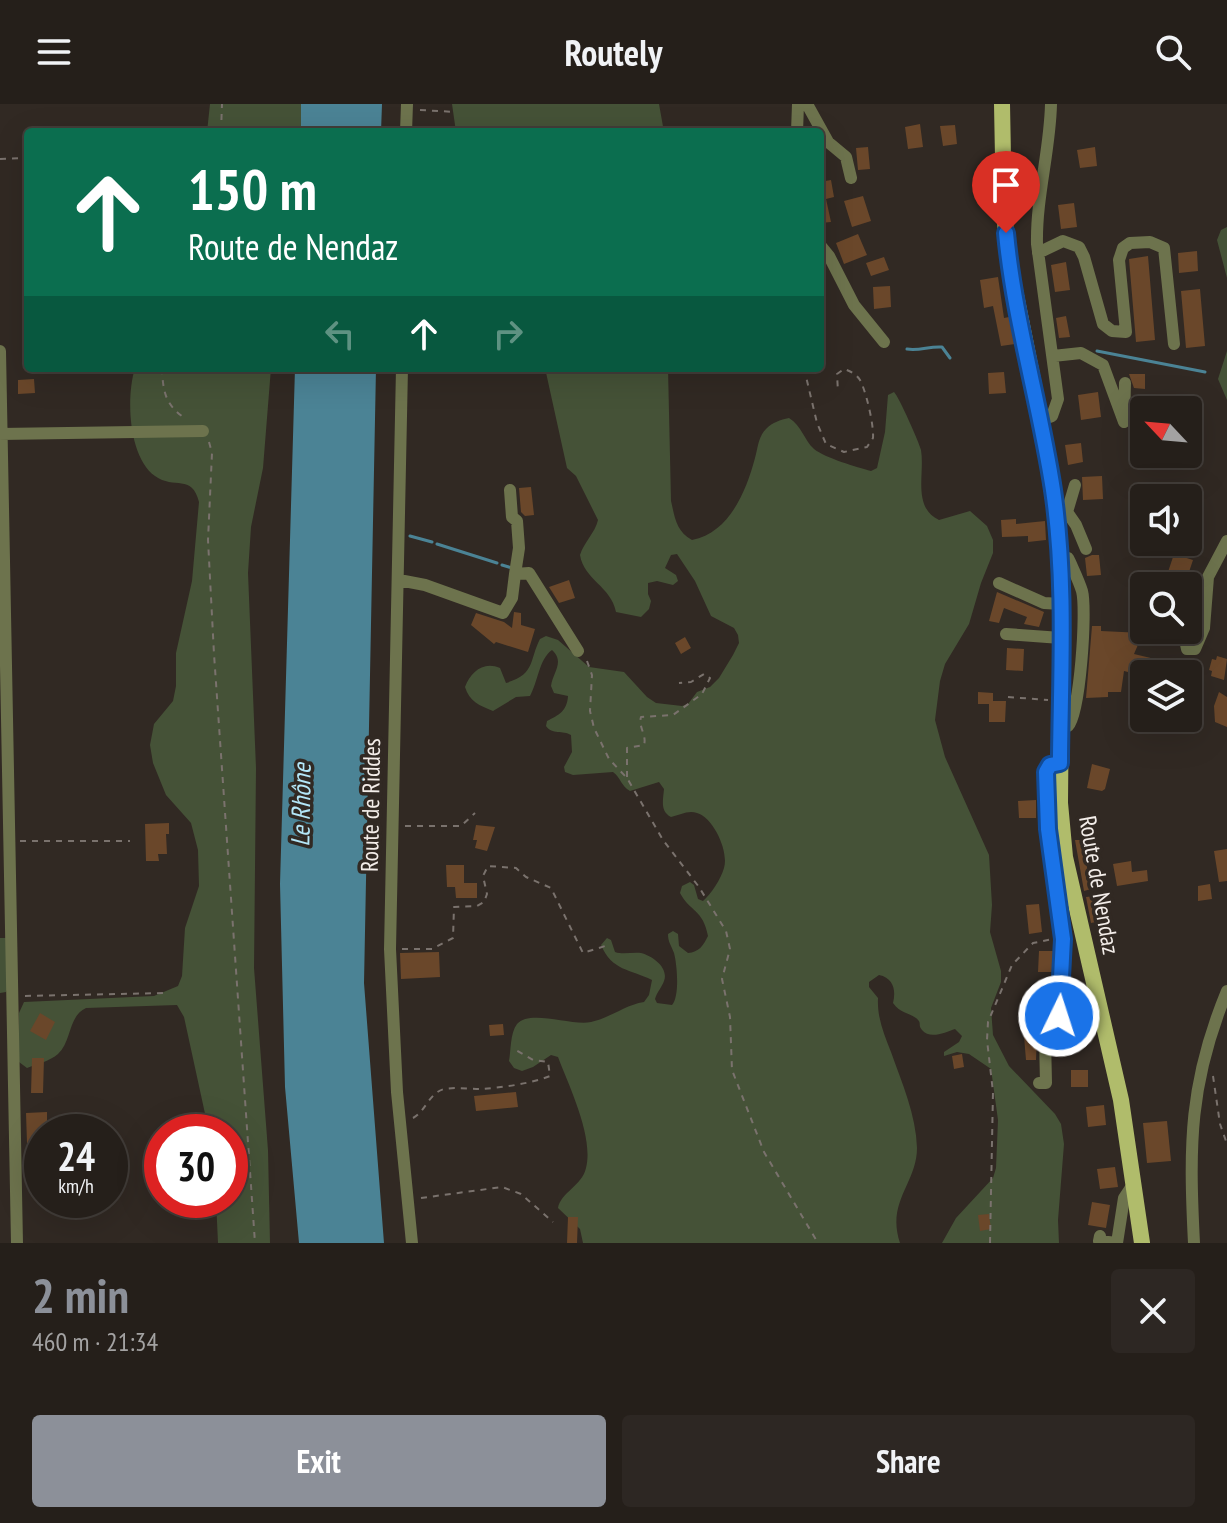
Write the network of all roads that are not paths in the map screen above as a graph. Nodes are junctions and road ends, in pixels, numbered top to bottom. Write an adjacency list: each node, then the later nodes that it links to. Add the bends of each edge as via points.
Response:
1 (798, 104): 7 (street)
2 (807, 104): 8 (street)
3 (1002, 104): 19 (main road, Route de Nendaz, via 1008,255)
4 (1051, 104): 12 (street)
5 (407, 106): 6 (street)
6 (406, 128)
7 (797, 128)
8 (820, 128)
9 (824, 135): 10 (street, via 846,157)
10 (851, 178)
11 (824, 250): 13 (street, via 854,305)
12 (1038, 253): 14 (street, via 1063,241 1079,247 1098,314 1103,324 1121,333 1126,332 1119,260 1123,248 1130,243 1164,248); 16 (street)
13 (884, 342)
14 (1174, 344)
15 (0, 351): 21 (street)
16 (1053, 356): 18 (street, via 1081,353 1103,365 1124,422); 19 (street, via 1058,399 1052,416)
17 (402, 372): 30 (street, Route de Riddes)
18 (1125, 383)
19 (1041, 420): 25 (main road, Route de Nendaz)
20 (203, 431): 21 (street)
21 (1, 434): 24 (street)
22 (1075, 485): 25 (street)
23 (510, 490): 29 (street, via 519,548)
24 (2, 500): 39 (street, via 10,841)
25 (1061, 512): 27 (street, via 1076,525); 28 (main road, Route de Nendaz)
26 (1227, 541): 33 (street, via 1208,577)
27 (1086, 549)
28 (1060, 557): 32 (main road, Route de Nendaz); 37 (street, via 1069,558 1085,614 1078,697 1073,720)
29 (515, 574): 30 (street, via 512,598 503,613); 36 (street, via 529,573)
30 (399, 580): 46 (street, Route de Riddes, via 391,1017)
31 (999, 583): 32 (street, via 1044,603)
32 (1062, 604): 35 (main road, Route de Nendaz)
33 (1202, 633)
34 (1006, 634): 35 (street)
35 (1061, 638): 37 (main road, Route de Nendaz)
36 (578, 651)
37 (1061, 726): 38 (main road, Route de Nendaz)
38 (1060, 763): 42 (street, via 1047,768 1046,797 1063,939 1059,1016 1045,1038 1046,1083); 43 (main road, Route de Nendaz, via 1068,878 1117,1078)
39 (5, 866): 41 (street)
40 (1227, 991): 49 (street, via 1195,1099)
41 (6, 997): 45 (street)
42 (1039, 1083)
43 (1134, 1183): 47 (street, via 1124,1198); 48 (main road, Route de Nendaz)
44 (1100, 1236): 47 (street, via 1099,1241)
45 (17, 1243)
46 (412, 1243)
47 (1117, 1243)
48 (1142, 1243)
49 (1194, 1243)

